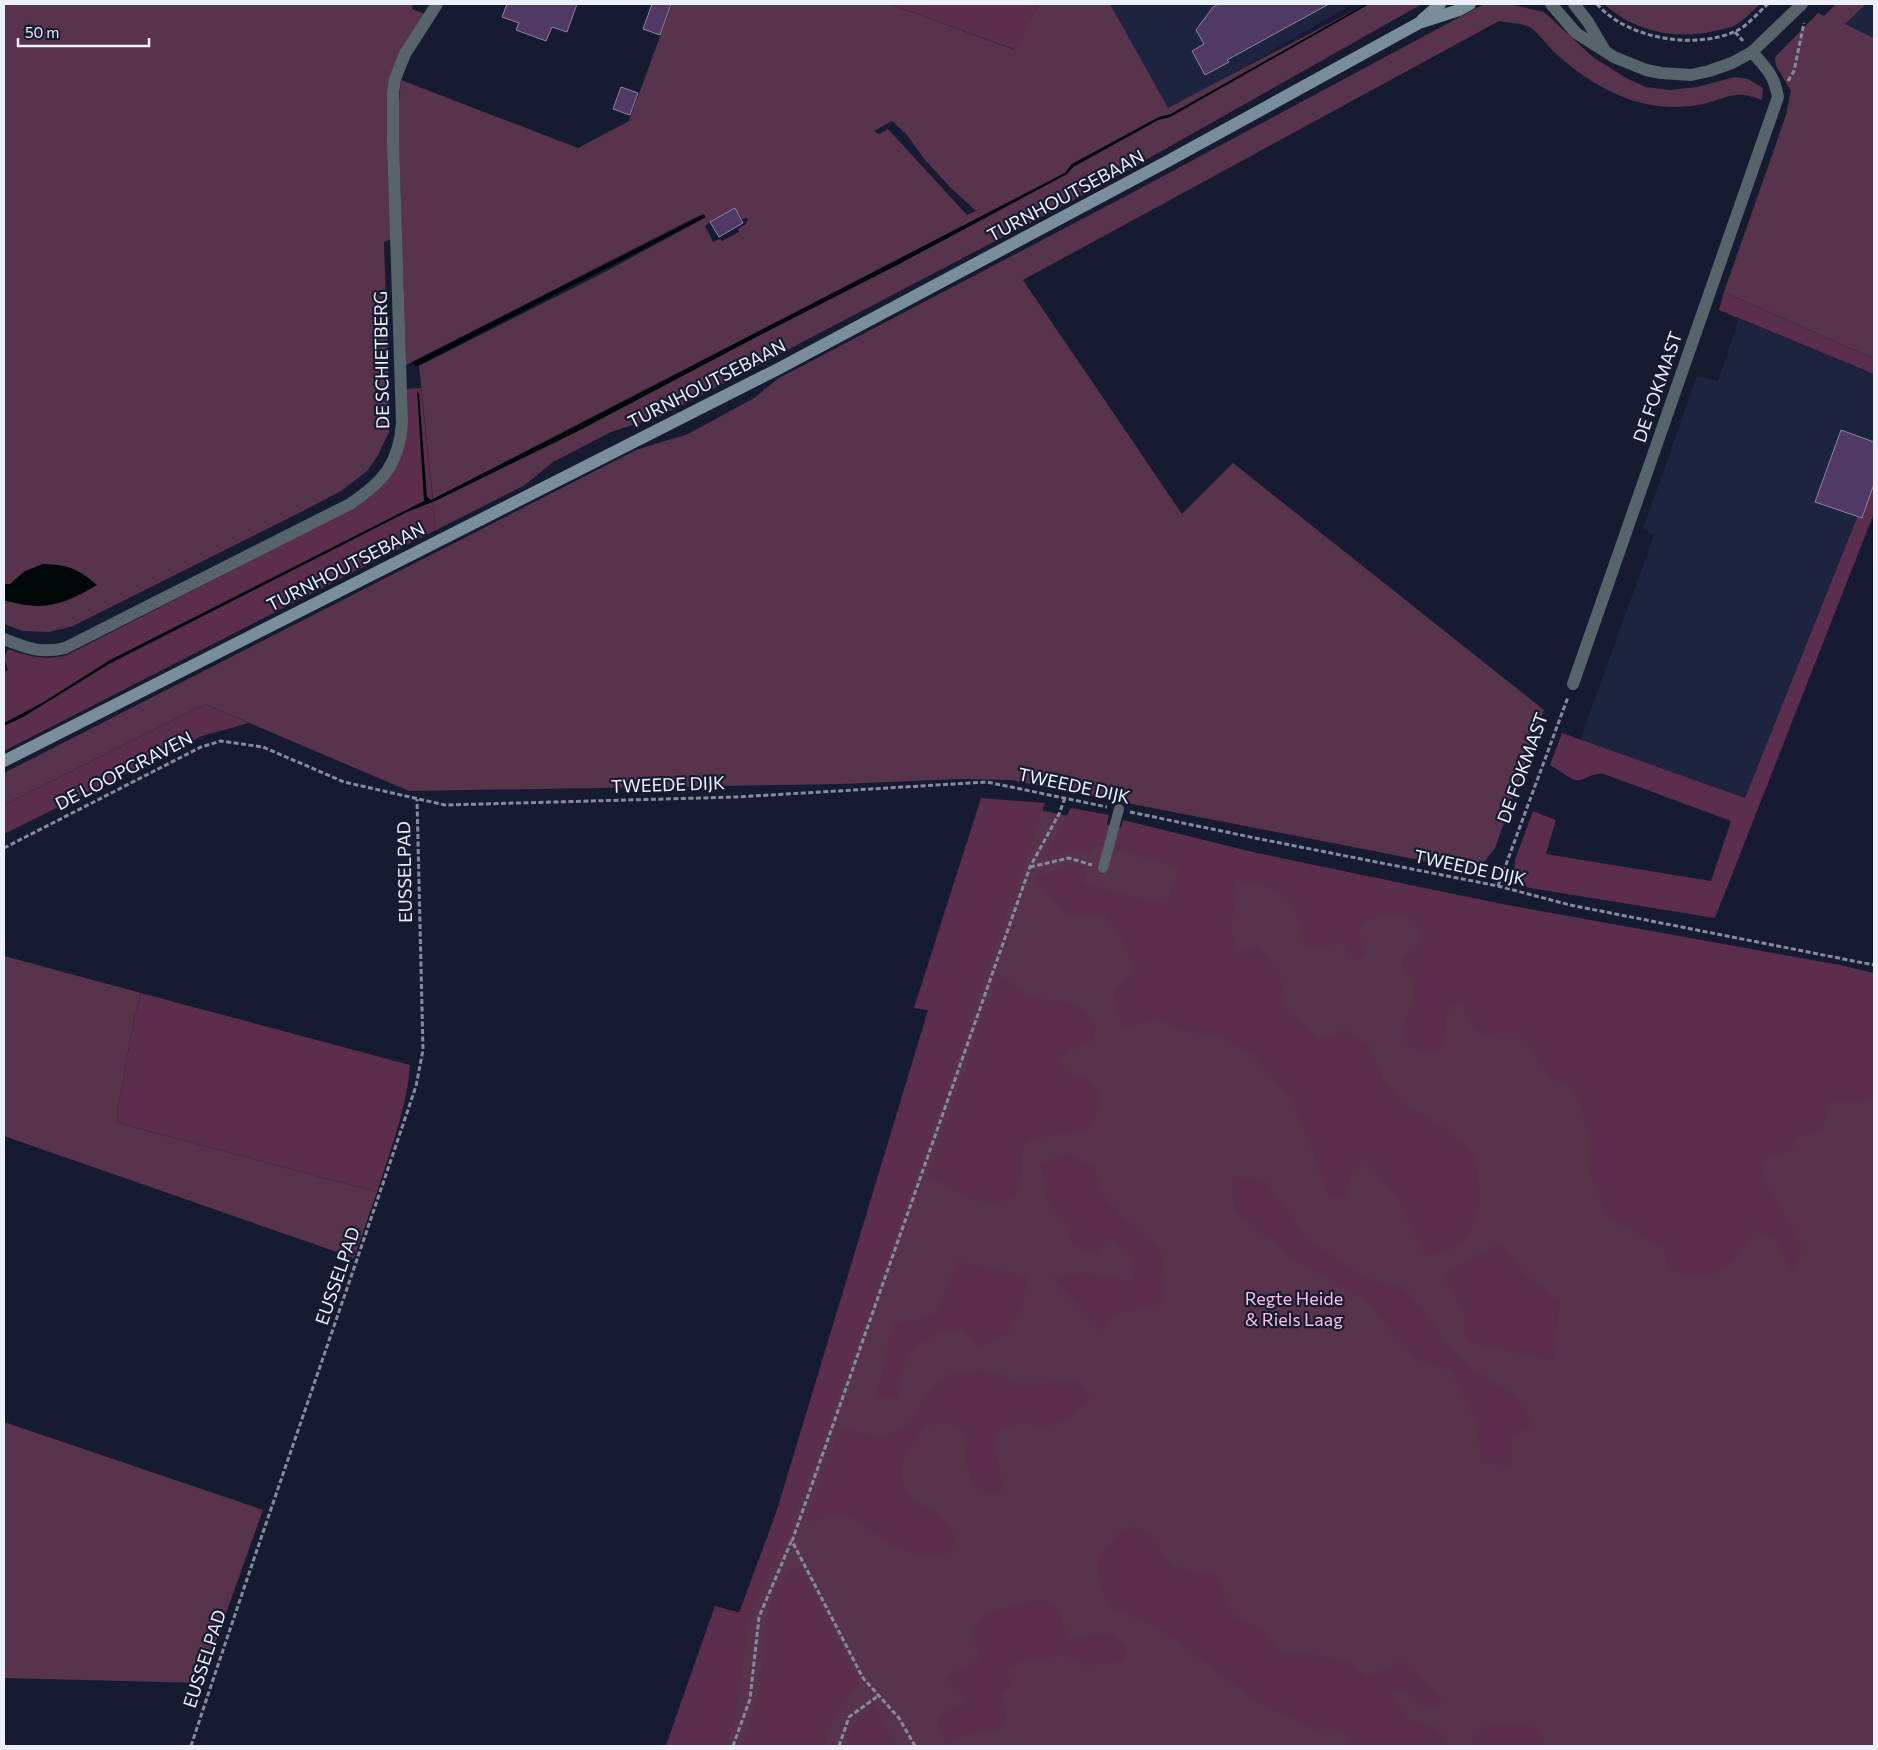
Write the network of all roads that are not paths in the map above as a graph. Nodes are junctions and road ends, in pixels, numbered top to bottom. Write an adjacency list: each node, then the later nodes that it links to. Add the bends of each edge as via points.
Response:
1 (437, 4): 10 (street, DE SCHIETBERG, via 405,54 395,79 393,140 402,423 397,453 388,472 367,493 350,504 65,648 50,652 30,650)
2 (1440, 4): 7 (main road, TURNHOUTSEBAAN)
3 (1470, 4): 7 (main road, TURNHOUTSEBAAN)
4 (1551, 4): 8 (street, via 1576,34)
5 (1574, 4): 8 (street)
6 (1802, 4): 9 (street)
7 (1418, 23): 12 (main road, TURNHOUTSEBAAN, via 1159,166 778,369)
8 (1604, 49): 9 (street, via 1614,57 1646,70 1691,75 1732,63)
9 (1752, 52): 11 (street, DE FOKMAST, via 1775,81 1777,101)
10 (4, 639)
11 (1573, 684)
12 (4, 761)
13 (1118, 809): 14 (lane)
14 (1103, 868)

